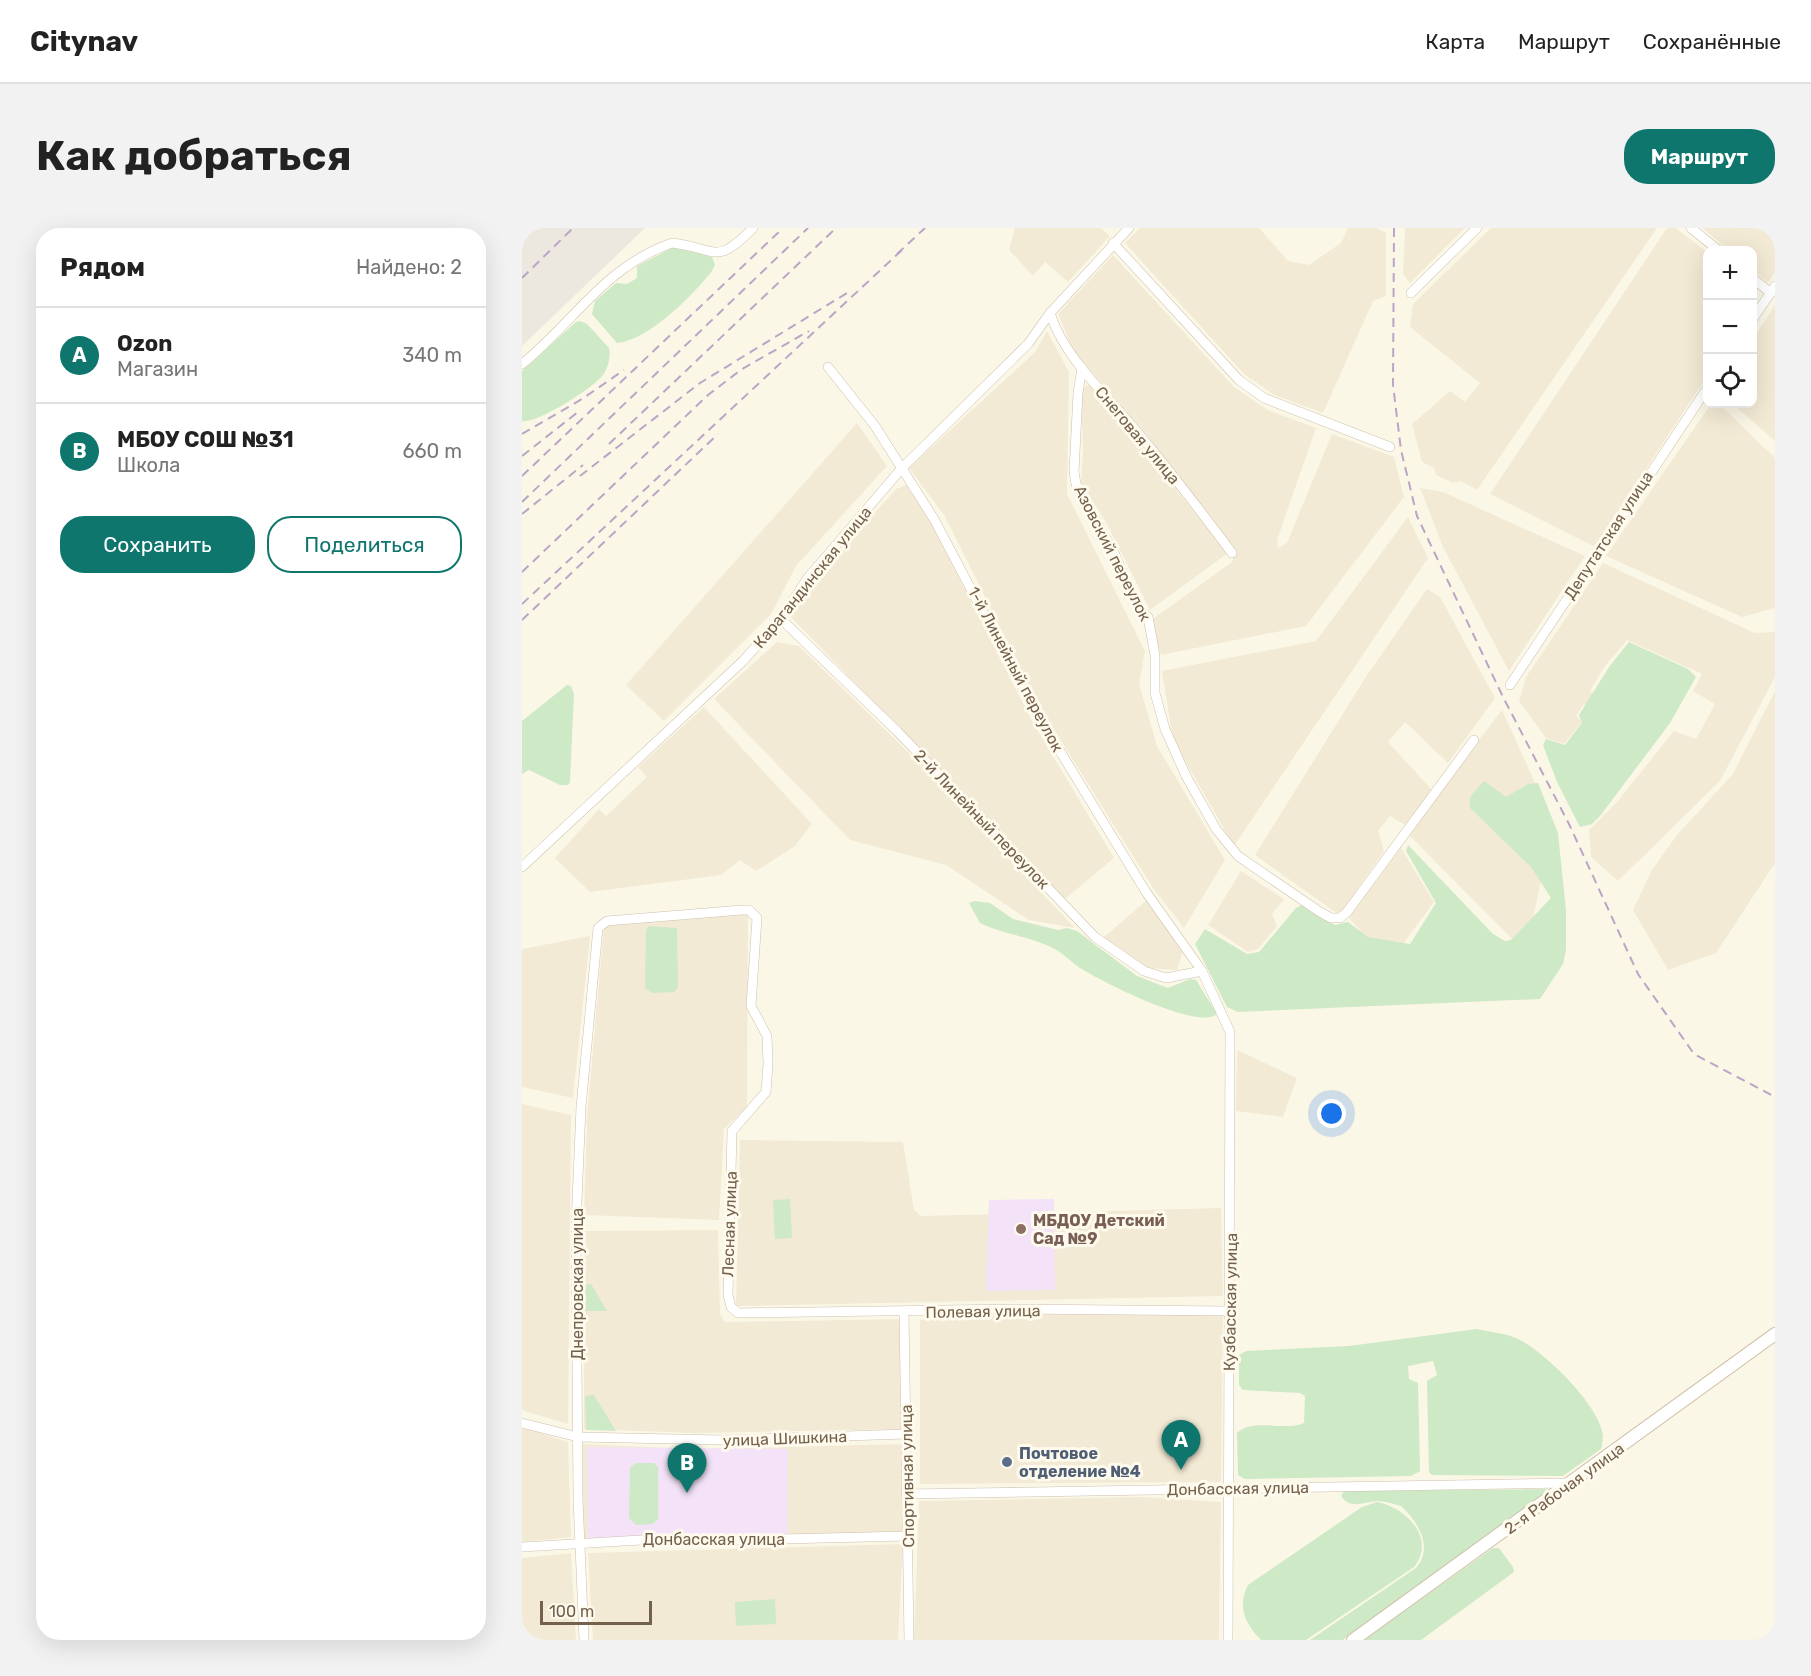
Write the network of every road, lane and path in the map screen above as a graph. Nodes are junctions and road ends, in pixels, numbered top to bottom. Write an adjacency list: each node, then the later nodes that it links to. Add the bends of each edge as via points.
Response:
1 (753, 228): 12 (street, via 734,246 716,254 672,243 633,262 611,276)
2 (1129, 228): 5 (street, Карагандинская улица)
3 (1477, 228): 9 (street)
4 (1691, 228): 6 (street)
5 (1113, 243): 10 (street, Карагандинская улица); 16 (street, via 1239,380 1264,398)
6 (1713, 246)
7 (1757, 281): 8 (street)
8 (1773, 289): 11 (street)
9 (1411, 293)
10 (1050, 313): 14 (street, Снеговая улица); 17 (street, Карагандинская улица, via 1028,344)
11 (1757, 313)
12 (522, 364)
13 (828, 368): 17 (street, 1-й Линейный переулок, via 869,418)
14 (1082, 368): 18 (street, Снеговая улица, via 1178,482); 21 (street, Азовский переулок, via 1076,416 1076,484 1139,609 1148,617 1155,655 1155,693 1165,729 1216,829 1238,856 1331,918 1340,918)
15 (1703, 393): 20 (street, Депутатская улица)
16 (1390, 447)
17 (902, 468): 19 (street, Карагандинская улица, via 807,579); 24 (street, 1-й Линейный переулок, via 966,577 1040,717 1146,892)
18 (1232, 554)
19 (781, 619): 22 (street, Карагандинская улица, via 705,699); 24 (street, 2-й Линейный переулок, via 897,730 1095,937 1155,975 1166,978)
20 (1510, 685)
21 (1474, 740)
22 (522, 867)
23 (598, 928): 27 (street, Лесная улица, via 607,921 690,913 748,910 757,918 751,1006 767,1036 766,1092 732,1131 728,1295 731,1307); 31 (street, Днепровская улица, via 581,1107 576,1225)
24 (1202, 971): 25 (street, Кузбасская улица, via 1230,1032)
25 (1228, 1311): 26 (street, Полевая улица); 33 (street, Кузбасская улица)
26 (904, 1312): 27 (street, Полевая улица); 30 (street, Спортивная улица)
27 (738, 1313)
28 (1775, 1334): 32 (main road, 2-я Рабочая улица)
29 (522, 1423): 31 (street, улица Шишкина)
30 (906, 1434): 31 (street, улица Шишкина, via 723,1440); 34 (street, Спортивная улица)
31 (578, 1437): 36 (street, Днепровская улица)
32 (1571, 1483): 33 (street, Донбасская улица); 41 (main road, 2-я Рабочая улица)
33 (1228, 1489): 34 (street, Донбасская улица); 40 (street, Кузбасская улица)
34 (906, 1494): 35 (street, Спортивная улица)
35 (907, 1536): 36 (street, Донбасская улица); 39 (street, Спортивная улица)
36 (580, 1542): 37 (street, Донбасская улица); 38 (street, Днепровская улица)
37 (522, 1547)
38 (584, 1640)
39 (909, 1640)
40 (1228, 1640)
41 (1353, 1640)

